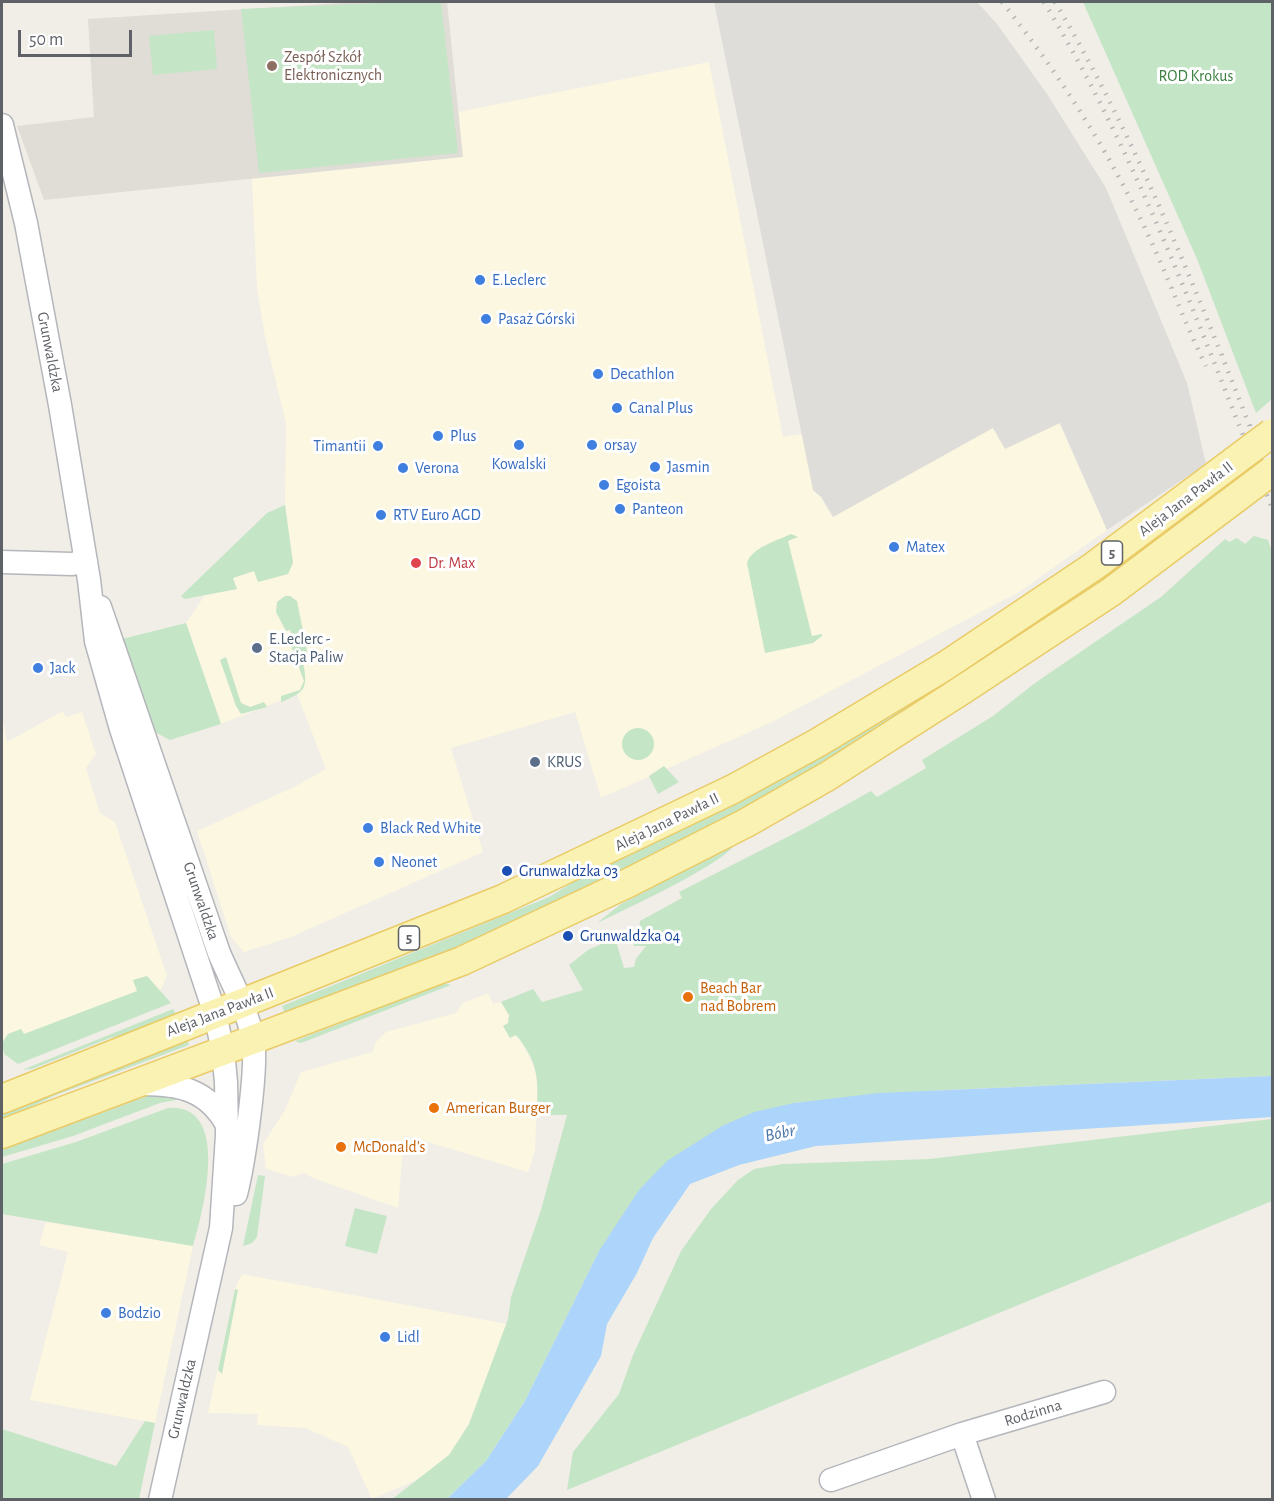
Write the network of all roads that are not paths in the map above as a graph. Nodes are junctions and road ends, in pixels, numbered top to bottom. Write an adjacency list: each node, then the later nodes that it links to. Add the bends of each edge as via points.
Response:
1 (2, 125): 5 (street, Grunwaldzka, via 26,223)
2 (1272, 433): 6 (main road, Aleja Jana Pawła II / 5, bridge, via 1094,566 945,666 817,743 641,835 464,917)
3 (1272, 471): 8 (main road, Aleja Jana Pawła II / 5, bridge, via 1111,592 828,777 695,850 462,962)
4 (2, 562): 5 (street, via 72,564)
5 (87, 571): 6 (street, Grunwaldzka, via 219,953); 7 (street, Grunwaldzka, via 96,641 115,707)
6 (242, 1004): 7 (main road, Aleja Jana Pawła II / 5); 8 (street, Grunwaldzka)
7 (215, 1014): 9 (street, Grunwaldzka); 11 (main road, Aleja Jana Pawła II / 5)
8 (253, 1040): 9 (main road, Aleja Jana Pawła II / 5); 14 (street, Grunwaldzka, via 252,1079 238,1181)
9 (224, 1051): 10 (main road, Aleja Jana Pawła II / 5); 12 (street, Grunwaldzka)
10 (131, 1084): 12 (street, via 180,1086 205,1098); 13 (main road, Aleja Jana Pawła II / 5)
11 (2, 1099)
12 (227, 1125): 14 (street, Grunwaldzka)
13 (2, 1134)
14 (221, 1228): 18 (street, Grunwaldzka)
15 (1104, 1392): 16 (street, Rodzinna)
16 (962, 1434): 17 (street, Rodzinna); 19 (street)
17 (831, 1480)
18 (160, 1500)
19 (984, 1500)

